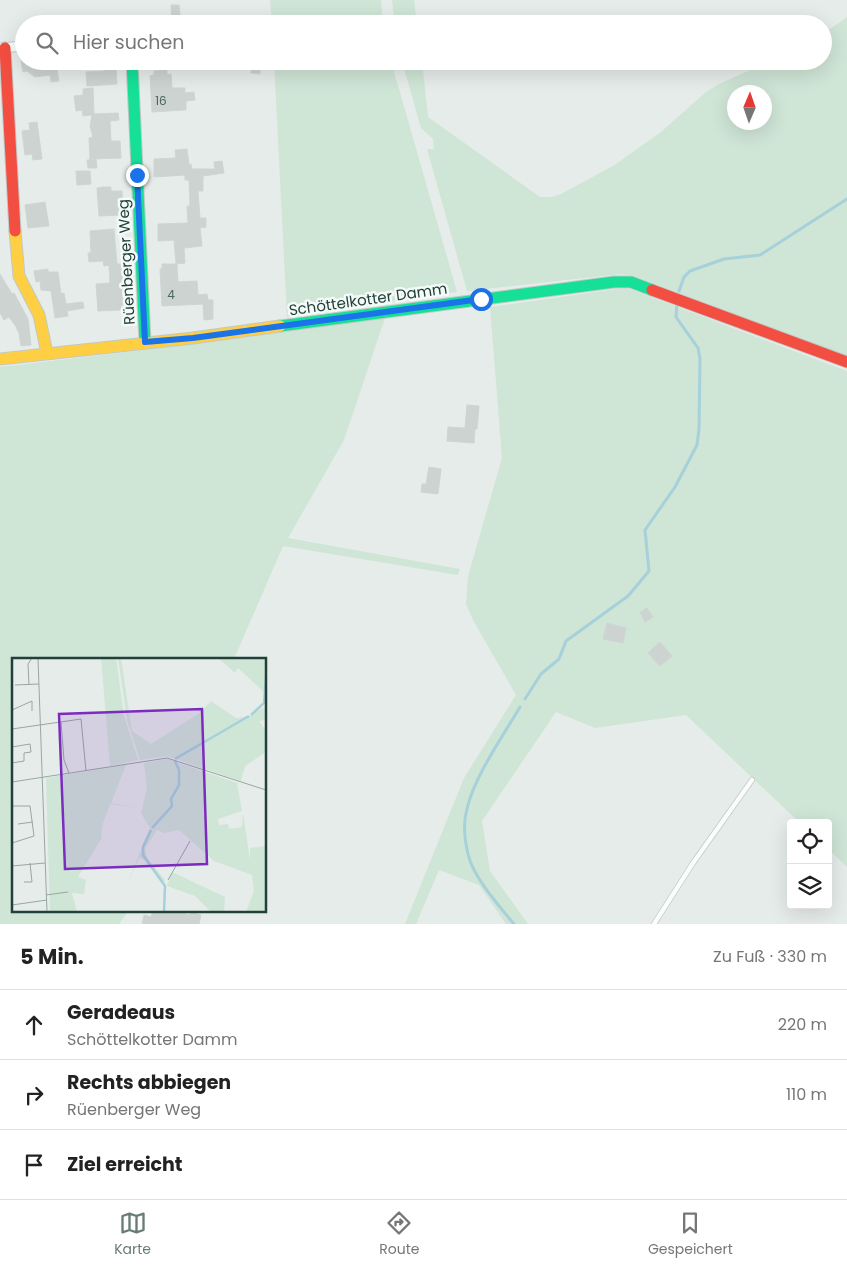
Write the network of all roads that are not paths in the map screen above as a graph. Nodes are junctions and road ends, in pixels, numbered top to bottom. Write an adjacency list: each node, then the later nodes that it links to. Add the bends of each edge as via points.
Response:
1 (3, 48): 4 (street, via 16,257 19,276 39,315)
2 (132, 70): 3 (street, Rüenberger Weg)
3 (145, 342): 4 (street, Schöttelkotter Damm); 6 (street, Schöttelkotter Damm, via 630,282)
4 (47, 352): 5 (street, Schöttelkotter Damm)
5 (0, 359)
6 (847, 362)
7 (752, 780): 8 (lane)
8 (654, 924)

